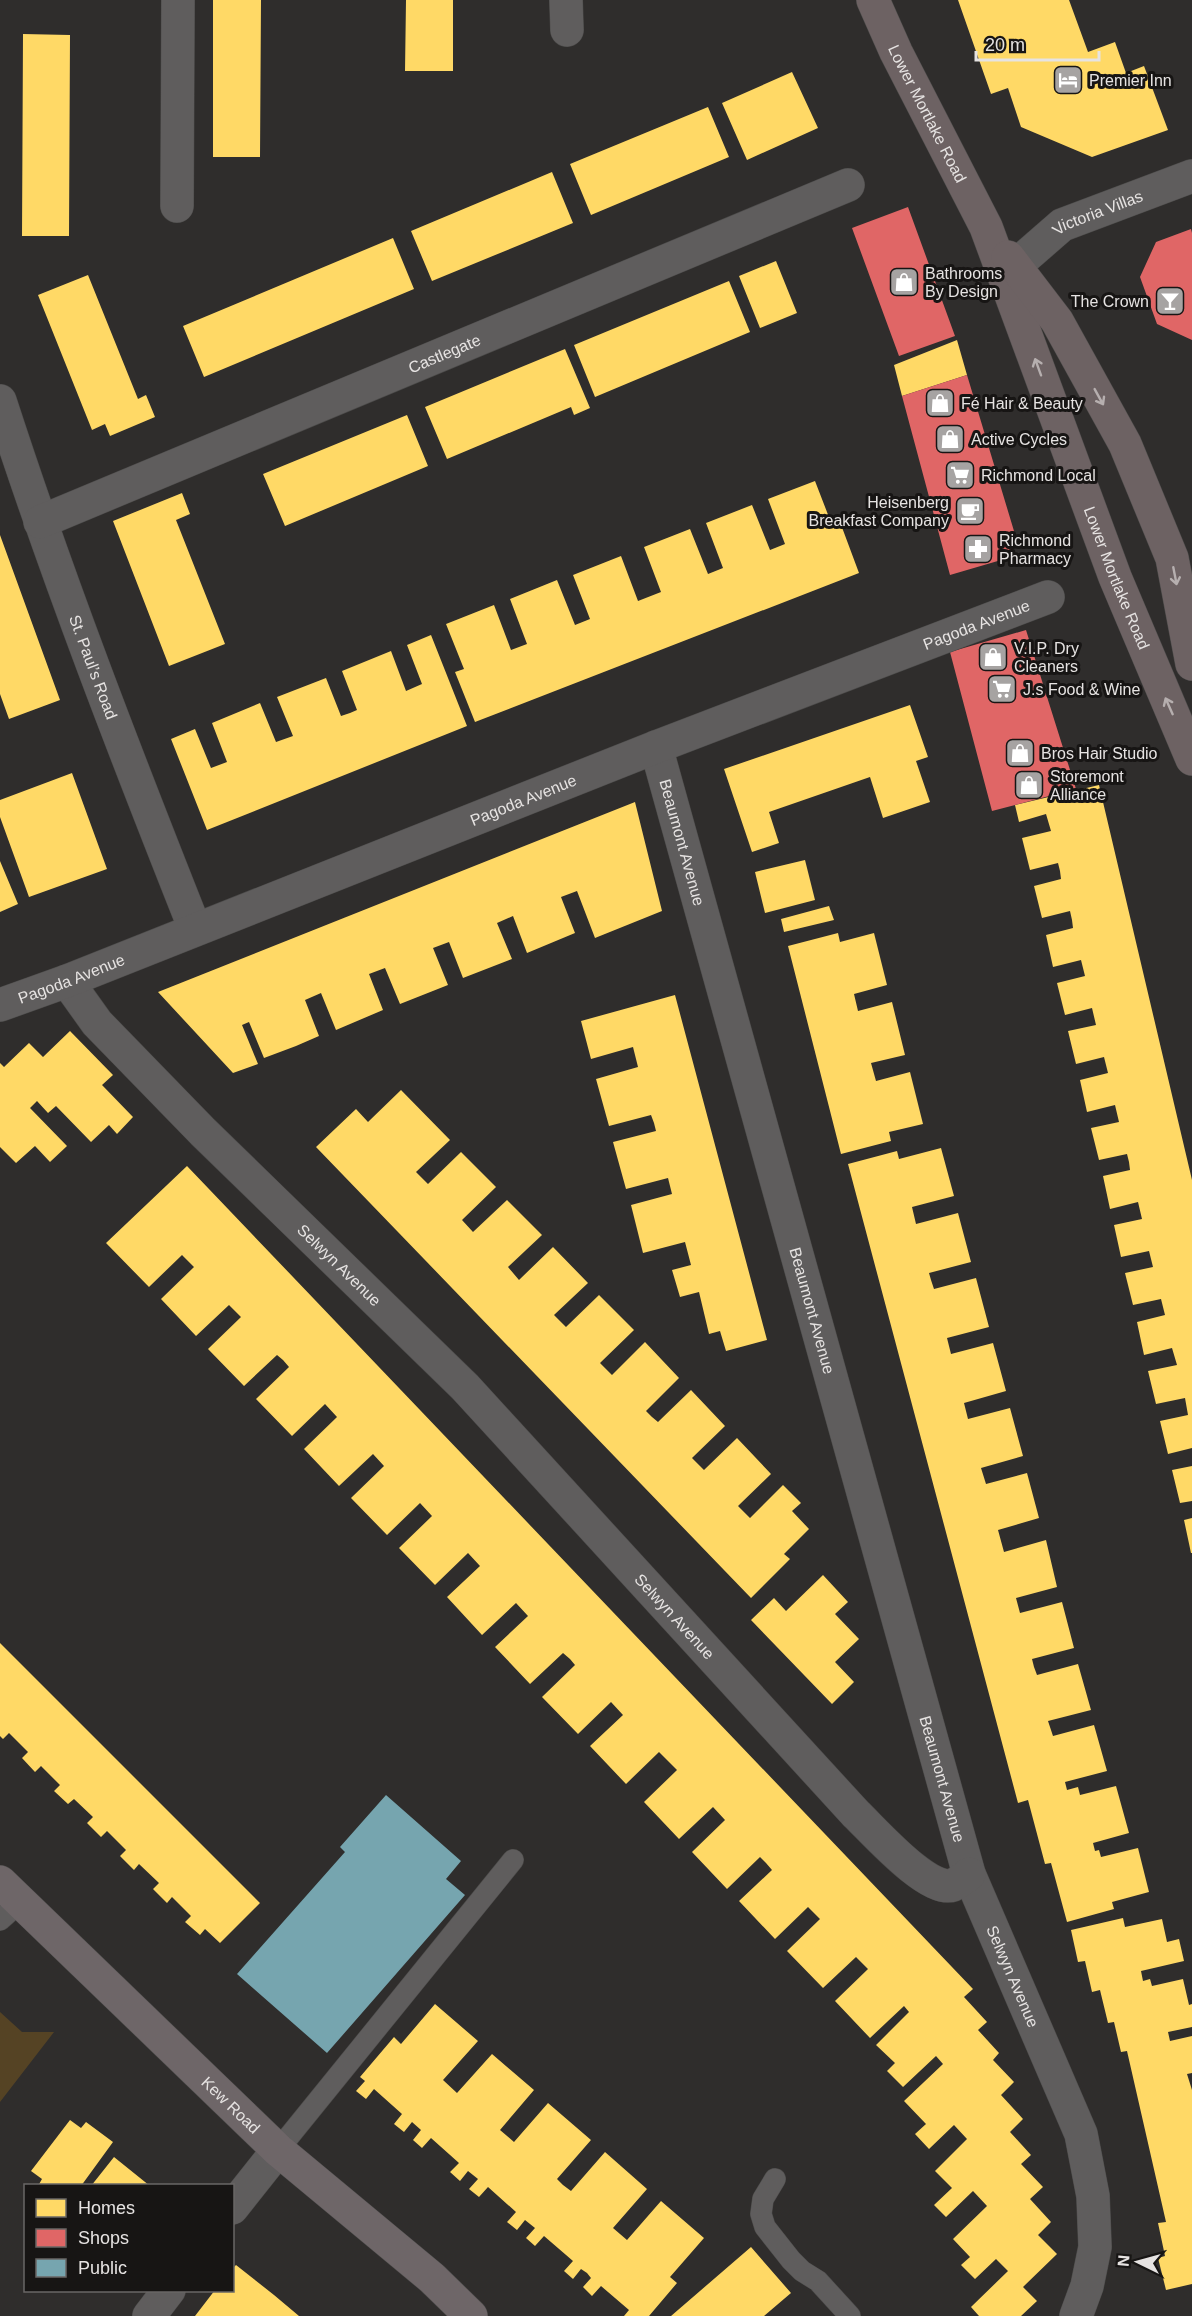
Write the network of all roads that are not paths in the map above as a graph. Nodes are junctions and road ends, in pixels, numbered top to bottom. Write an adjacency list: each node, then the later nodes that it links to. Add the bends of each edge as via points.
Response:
1 (178, 0): 5 (street)
2 (873, 0): 6 (highway, Lower Mortlake Road)
3 (1192, 176): 7 (street, Victoria Villas, via 1062,225)
4 (848, 185): 9 (street, Castlegate)
5 (177, 206)
6 (986, 226): 7 (highway, Lower Mortlake Road); 13 (highway, Lower Mortlake Road, one-way to 6, via 1115,577)
7 (1015, 266): 11 (highway, Lower Mortlake Road, one-way to 11, via 1057,321 1125,444 1172,558)
8 (0, 401): 9 (street, St. Paul’s Road)
9 (40, 522): 14 (street, St. Paul’s Road, via 125,754)
10 (1048, 597): 12 (street, Pagoda Avenue)
11 (1192, 664)
12 (656, 747): 14 (street, Pagoda Avenue); 18 (street, Beaumont Avenue)
13 (1192, 759)
14 (195, 929): 15 (street, Pagoda Avenue)
15 (67, 981): 16 (street, Pagoda Avenue); 18 (street, Selwyn Avenue, via 97,1023 203,1132 465,1387 856,1814 925,1878 952,1886)
16 (0, 1005)
17 (513, 1860): 20 (lane)
18 (969, 1875): 27 (street, Selwyn Avenue, via 1081,2133 1094,2196 1095,2247)
19 (7, 1901): 20 (main road, Kew Road)
20 (278, 2150): 22 (street); 25 (main road, Kew Road, via 432,2278)
21 (775, 2179): 26 (lane, via 763,2199 761,2214 765,2227 791,2260 818,2281)
22 (234, 2205)
23 (167, 2292): 24 (street)
24 (149, 2316)
25 (471, 2316)
26 (850, 2316)
27 (1076, 2316)

